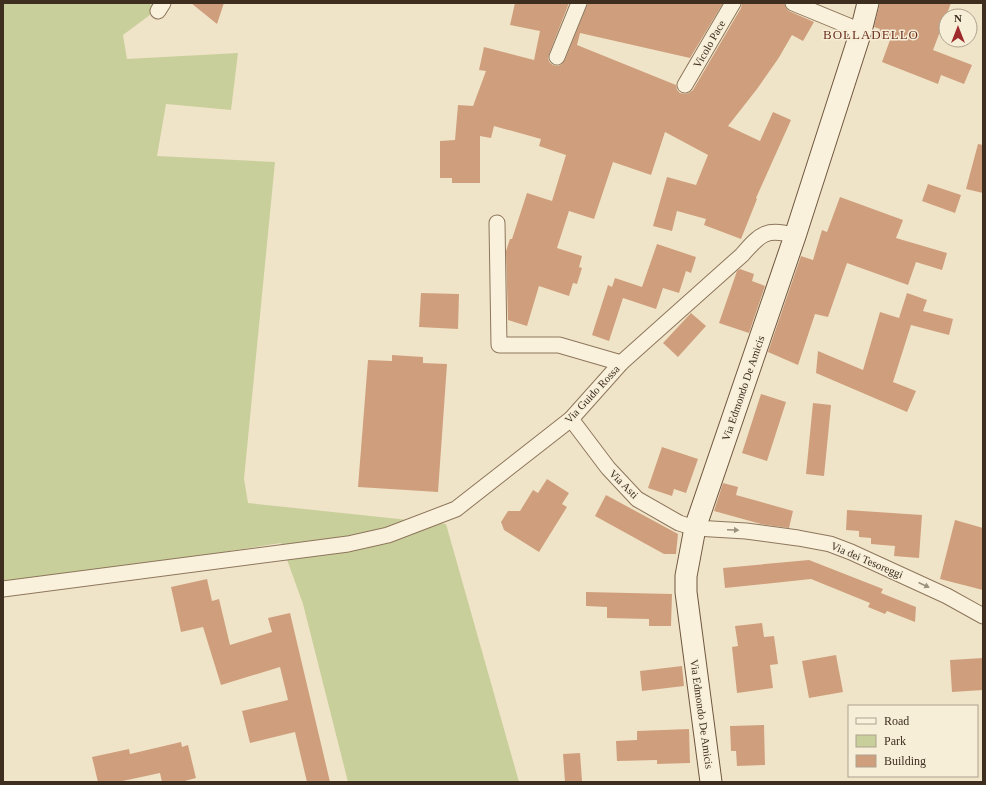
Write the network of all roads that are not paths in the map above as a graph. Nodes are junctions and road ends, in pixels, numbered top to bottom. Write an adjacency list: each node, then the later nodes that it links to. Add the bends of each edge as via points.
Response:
1 (579, 3): 6 (street)
2 (733, 3): 7 (street, Vicolo Pace)
3 (793, 3): 5 (street)
4 (868, 3): 5 (street, Via Edmondo De Amicis)
5 (861, 32): 9 (street, Via Edmondo De Amicis)
6 (557, 57)
7 (685, 85)
8 (497, 223): 10 (street, via 499,344 559,346)
9 (795, 236): 10 (street, Via Guido Rossa, via 774,231 764,234); 12 (street, Via Edmondo De Amicis)
10 (621, 363): 11 (street, Via Guido Rossa)
11 (571, 419): 12 (street, Via Asti, via 608,468 637,499 679,523); 13 (street, Via Guido Rossa, via 456,509 388,535 348,544)
12 (694, 528): 14 (street, Via dei Tesoreggi, one-way to 14, via 746,531 830,544 947,596); 15 (street, Via Edmondo De Amicis, via 686,592)
13 (3, 589)
14 (983, 616)
15 (711, 782)

